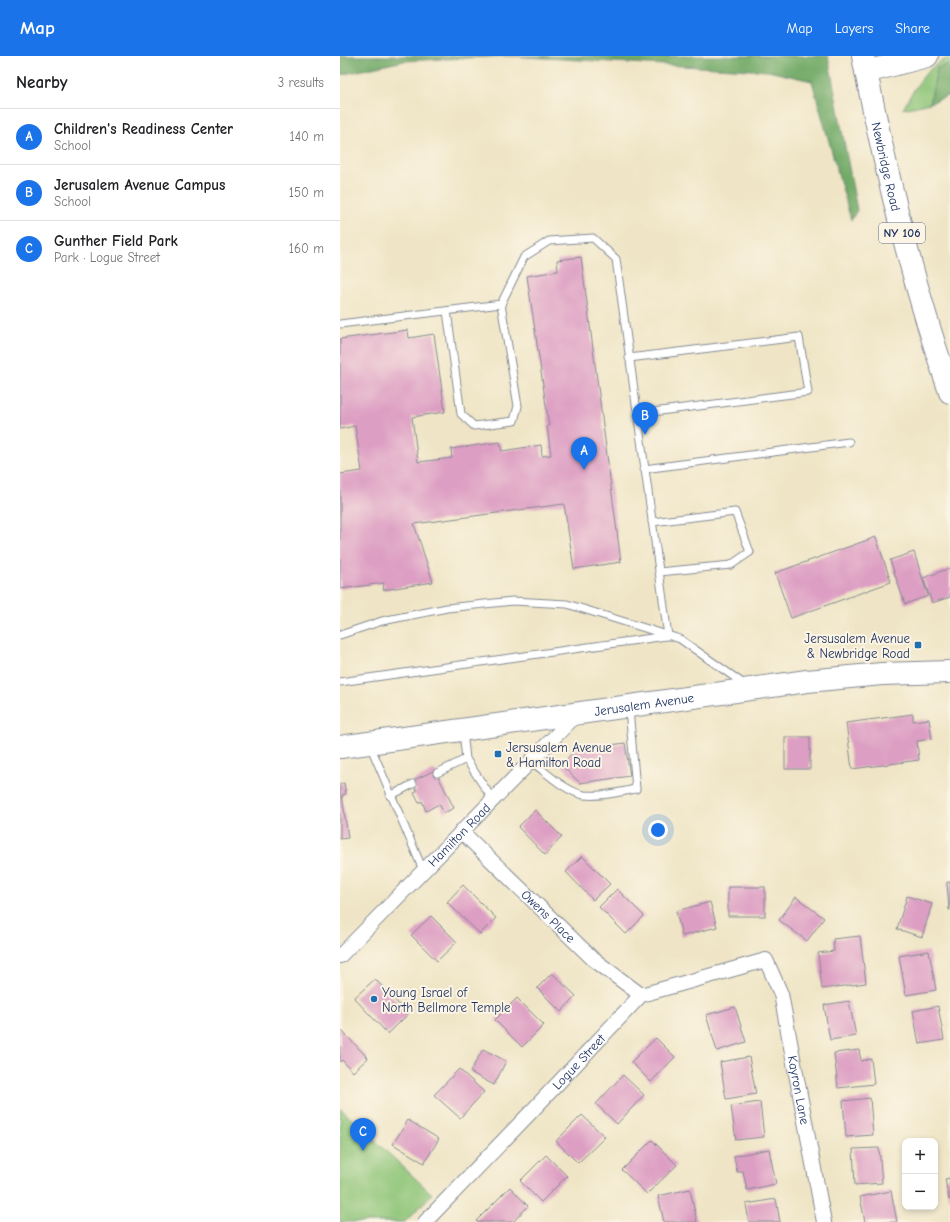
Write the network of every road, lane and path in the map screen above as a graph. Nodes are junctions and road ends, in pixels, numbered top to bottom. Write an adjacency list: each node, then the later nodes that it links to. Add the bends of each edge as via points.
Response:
1 (927, 56): 2 (main road)
2 (864, 64): 6 (main road, Newbridge Road / NY 106, via 908,255)
3 (501, 304): 4 (lane); 4 (lane, via 518,406 514,421 474,426 461,414); 7 (lane, via 524,257 549,241 593,238 616,259)
4 (447, 311): 5 (lane)
5 (340, 324)
6 (944, 352): 8 (main road, Newbridge Road / NY 106)
7 (629, 358): 9 (lane); 9 (lane, via 799,337 808,392)
8 (950, 392)
9 (637, 414): 11 (lane)
10 (849, 442): 11 (lane)
11 (644, 469): 12 (lane)
12 (652, 522): 13 (lane); 13 (lane, via 734,512 750,552 731,565)
13 (659, 572): 15 (lane)
14 (340, 635): 15 (lane, via 382,621 447,608 513,601 567,604)
15 (668, 636): 17 (lane); 18 (lane, via 680,639)
16 (950, 672): 18 (main road, Jerusalem Avenue, via 882,674)
17 (340, 682)
18 (751, 689): 19 (main road, Jerusalem Avenue)
19 (629, 706): 20 (main road, Jerusalem Avenue); 25 (lane, via 636,789 598,795 583,794 569,789)
20 (577, 714): 21 (main road, Jerusalem Avenue); 25 (street, Hamilton Road)
21 (463, 730): 22 (main road, Jerusalem Avenue); 24 (lane)
22 (370, 743): 23 (main road, Jerusalem Avenue); 28 (lane)
23 (340, 747)
24 (466, 759): 26 (lane); 29 (lane)
25 (532, 762): 29 (street, Hamilton Road)
26 (437, 773)
27 (413, 784): 28 (lane)
28 (390, 796): 31 (lane)
29 (493, 800): 30 (street, Hamilton Road)
30 (461, 831): 31 (street, Hamilton Road); 33 (street, Owens Place, via 593,959)
31 (423, 870): 32 (street, Hamilton Road)
32 (340, 956)
33 (641, 995): 34 (street, Logue Street); 35 (street, Kayron Lane, via 766,960 781,994)
34 (425, 1222)
35 (824, 1222)

